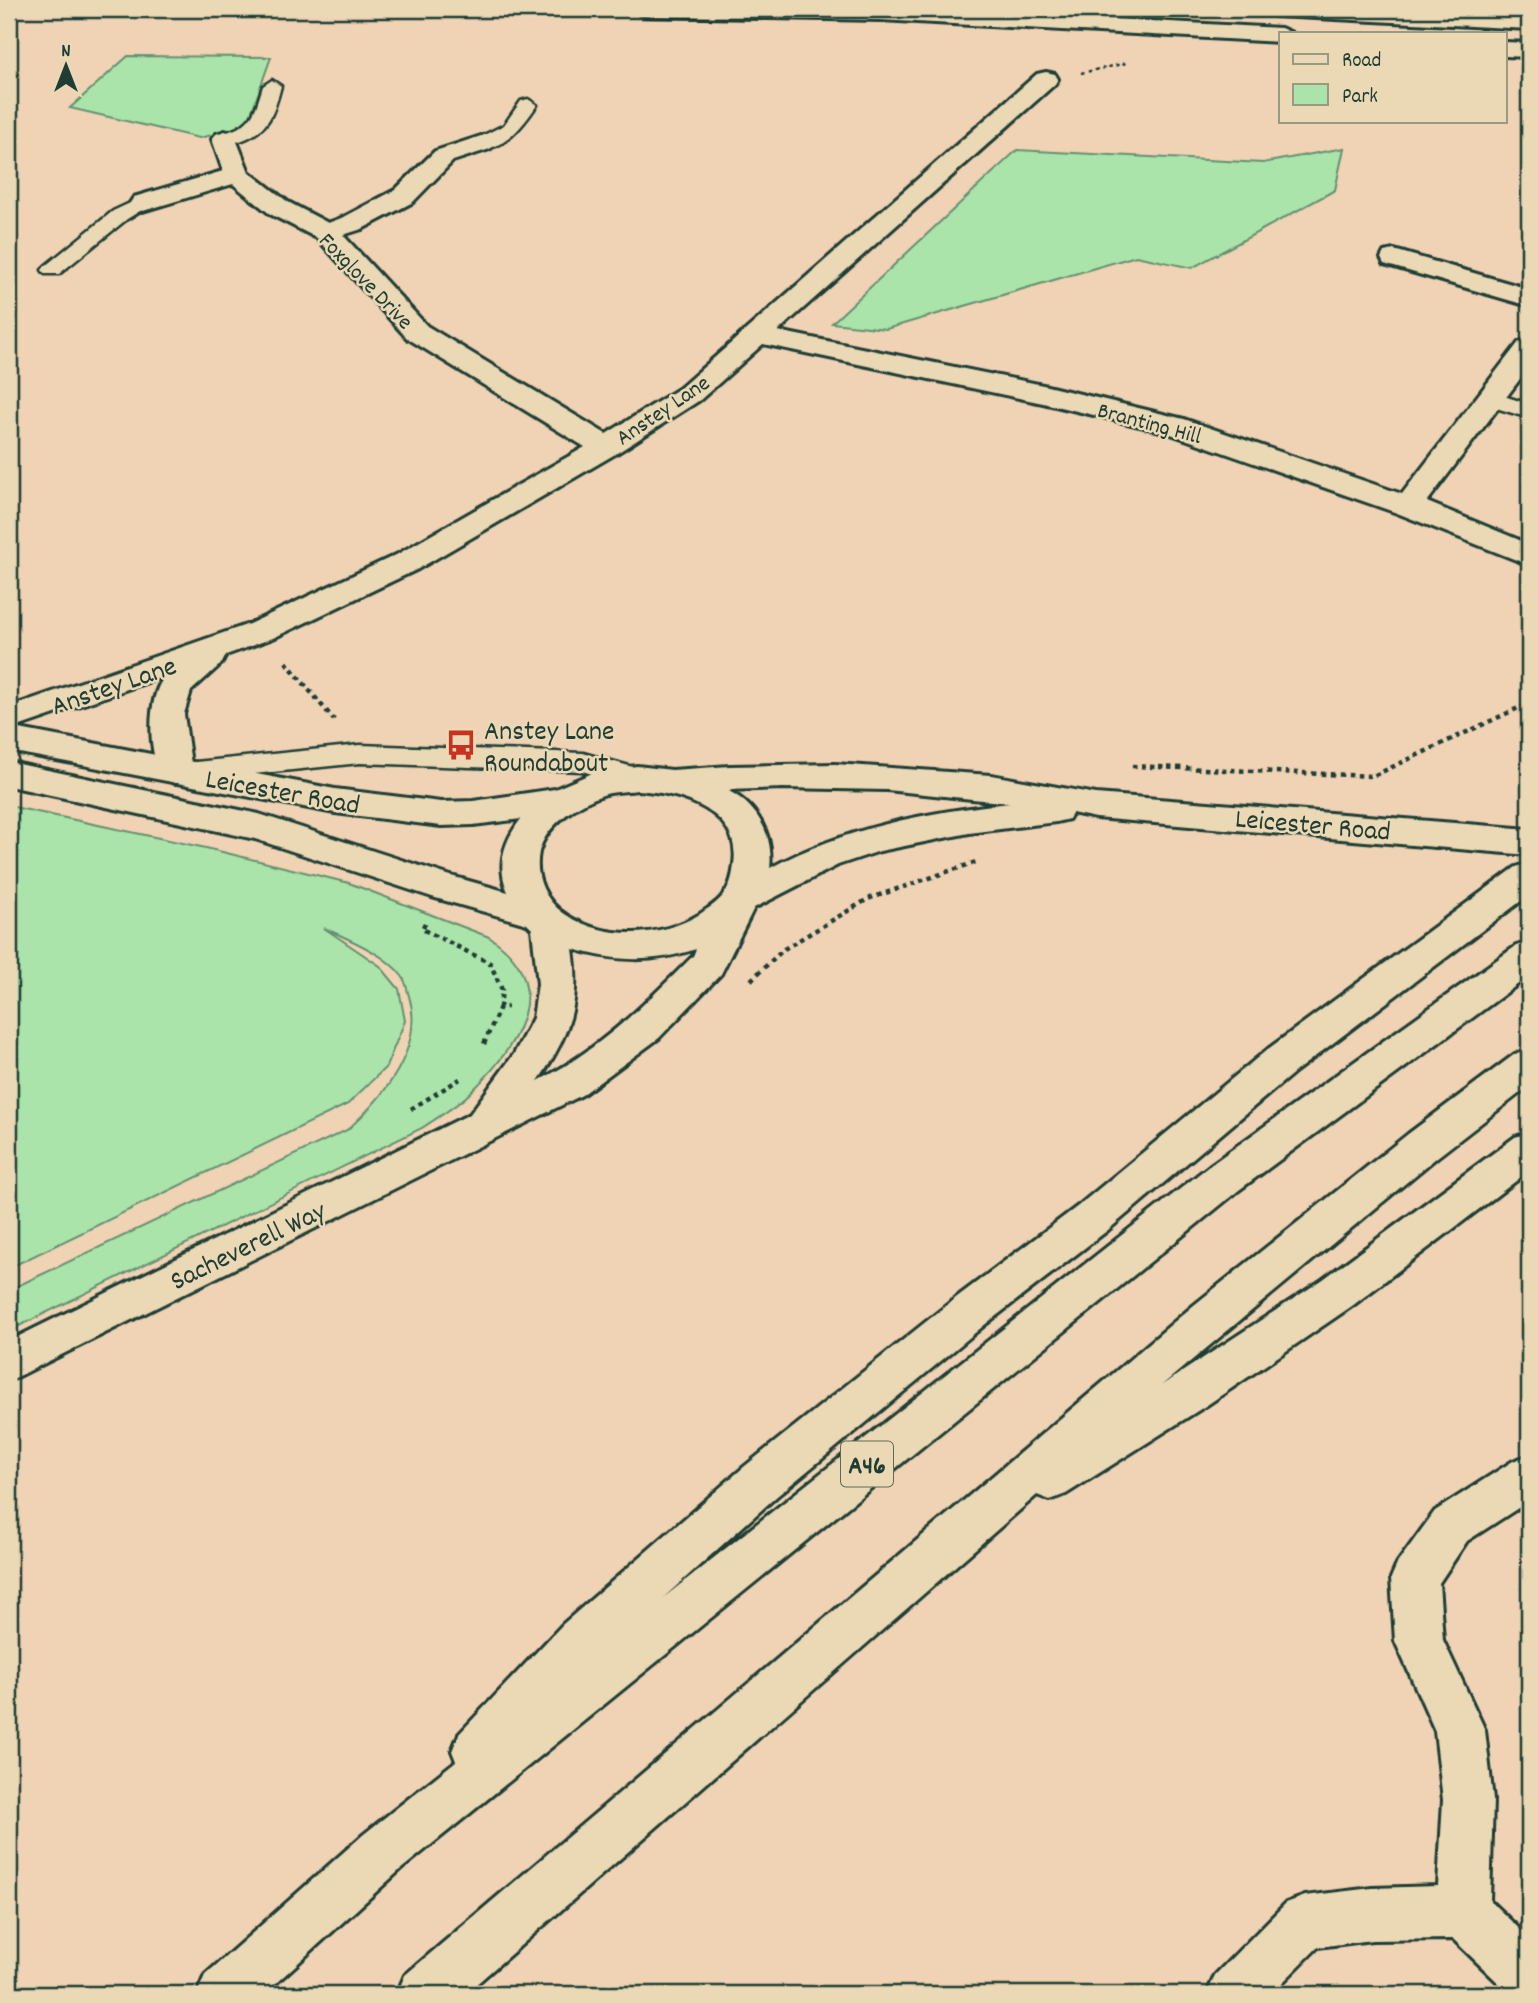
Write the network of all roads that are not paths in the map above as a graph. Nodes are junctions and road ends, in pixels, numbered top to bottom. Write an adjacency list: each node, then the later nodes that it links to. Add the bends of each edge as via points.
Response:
1 (647, 9): 6 (main road, via 880,13)
2 (1277, 9): 4 (main road)
3 (1401, 9): 4 (main road)
4 (1471, 18): 5 (main road)
5 (1523, 21)
6 (1279, 35)
7 (1506, 49): 8 (main road)
8 (1529, 50)
9 (1046, 79): 22 (main road, Anstey Lane)
10 (272, 86): 12 (lane, via 261,123)
11 (528, 105): 14 (lane, via 511,130)
12 (225, 139): 16 (main road)
13 (417, 143): 15 (main road)
14 (481, 144): 15 (main road)
15 (444, 156): 18 (main road, via 404,196)
16 (237, 175): 17 (main road); 18 (main road, Foxglove Drive, via 279,208)
17 (143, 204): 20 (lane, via 120,215)
18 (326, 232): 26 (main road, Foxglove Drive, via 417,332)
19 (1394, 258): 21 (main road)
20 (52, 270)
21 (1529, 298)
22 (758, 335): 26 (main road, Anstey Lane, via 690,394); 27 (main road, Branting Hill, via 1174,425)
23 (1529, 348): 24 (main road)
24 (1491, 399): 25 (lane); 27 (main road)
25 (1529, 411)
26 (606, 447): 29 (main road, Anstey Lane, via 407,562)
27 (1408, 506): 28 (main road, Branting Hill)
28 (1529, 555)
29 (217, 649): 30 (main road, Anstey Lane); 32 (main road, Anstey Lane, via 175,686 167,714)
30 (9, 719)
31 (9, 739): 32 (main road, Leicester Road)
32 (180, 772): 34 (lane, via 360,754 583,761); 36 (main road, Leicester Road, via 335,801 441,814)
33 (9, 774): 41 (main road, Leicester Road, via 260,827)
34 (637, 778): 35 (main road); 36 (main road, via 592,785)
35 (676, 781): 37 (main road, Leicester Road, via 769,774 929,778 1034,792); 40 (main road, via 717,797 746,824 757,855)
36 (558, 801): 41 (main road, via 532,826 518,859 522,887)
37 (1096, 806): 38 (main road, Leicester Road); 40 (main road, Leicester Road, via 976,818 878,841 825,856)
38 (1529, 842)
39 (1529, 876): 49 (main road, via 1282,1060 1093,1218 761,1481 580,1640)
40 (737, 905): 41 (main road, via 695,934 652,946 591,942); 44 (main road, Sacheverell Way, via 708,964 645,1028 568,1084)
41 (545, 918): 44 (main road, Sacheverell Way, via 557,964 556,1007 538,1050)
42 (1529, 956): 49 (main road, A46, via 1224,1178)
43 (1529, 1066): 48 (main road, via 1209,1318)
44 (484, 1125): 46 (main road, Sacheverell Way)
45 (1529, 1149): 48 (main road, via 1281,1331)
46 (9, 1362)
47 (1529, 1476): 50 (main road, via 1451,1526 1415,1578 1419,1641 1460,1731 1468,1800)
48 (944, 1545): 53 (main road)
49 (382, 1852): 52 (main road, A46)
50 (1463, 1912): 51 (main road); 54 (main road, via 1372,1914 1305,1922)
51 (1529, 1975)
52 (224, 1994)
53 (424, 1994)
54 (1234, 1994)

